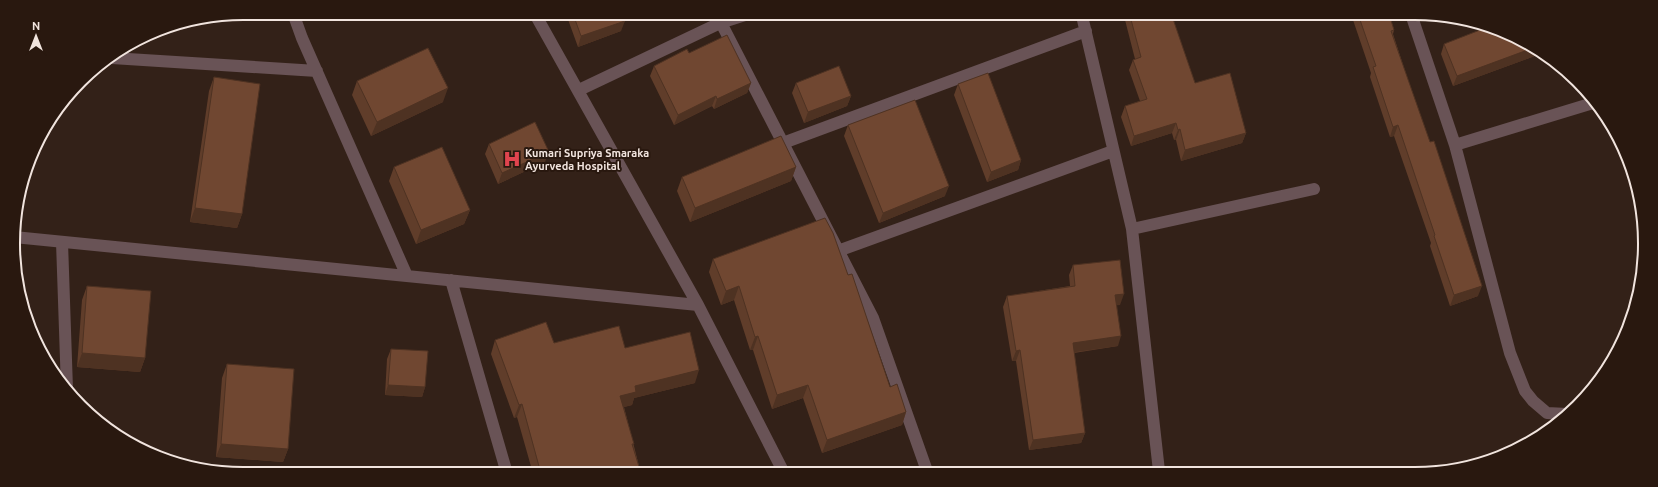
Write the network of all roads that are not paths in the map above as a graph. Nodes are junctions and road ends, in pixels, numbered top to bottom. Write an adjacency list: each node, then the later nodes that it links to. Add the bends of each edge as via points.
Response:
1 (296, 20): 9 (street)
2 (538, 20): 10 (street)
3 (716, 20): 10 (street)
4 (719, 20): 12 (street)
5 (1083, 20): 7 (street)
6 (1413, 20): 13 (street)
7 (1086, 31): 12 (street); 14 (street)
8 (118, 58): 9 (street)
9 (317, 71): 20 (street)
10 (579, 90): 22 (street)
11 (1590, 104): 13 (street)
12 (783, 143): 19 (street)
13 (1455, 145): 24 (street, via 1510,353 1526,392 1533,401 1547,413)
14 (1113, 151): 16 (street); 19 (street)
15 (1314, 188): 16 (street)
16 (1132, 229): 28 (street)
17 (20, 238): 18 (street)
18 (62, 242): 20 (street); 23 (street)
19 (838, 251): 27 (street, via 873,318)
20 (407, 276): 21 (street)
21 (451, 280): 22 (street); 25 (street)
22 (698, 305): 26 (street)
23 (66, 380)
24 (1560, 414)
25 (505, 467)
26 (781, 467)
27 (926, 467)
28 (1158, 467)

